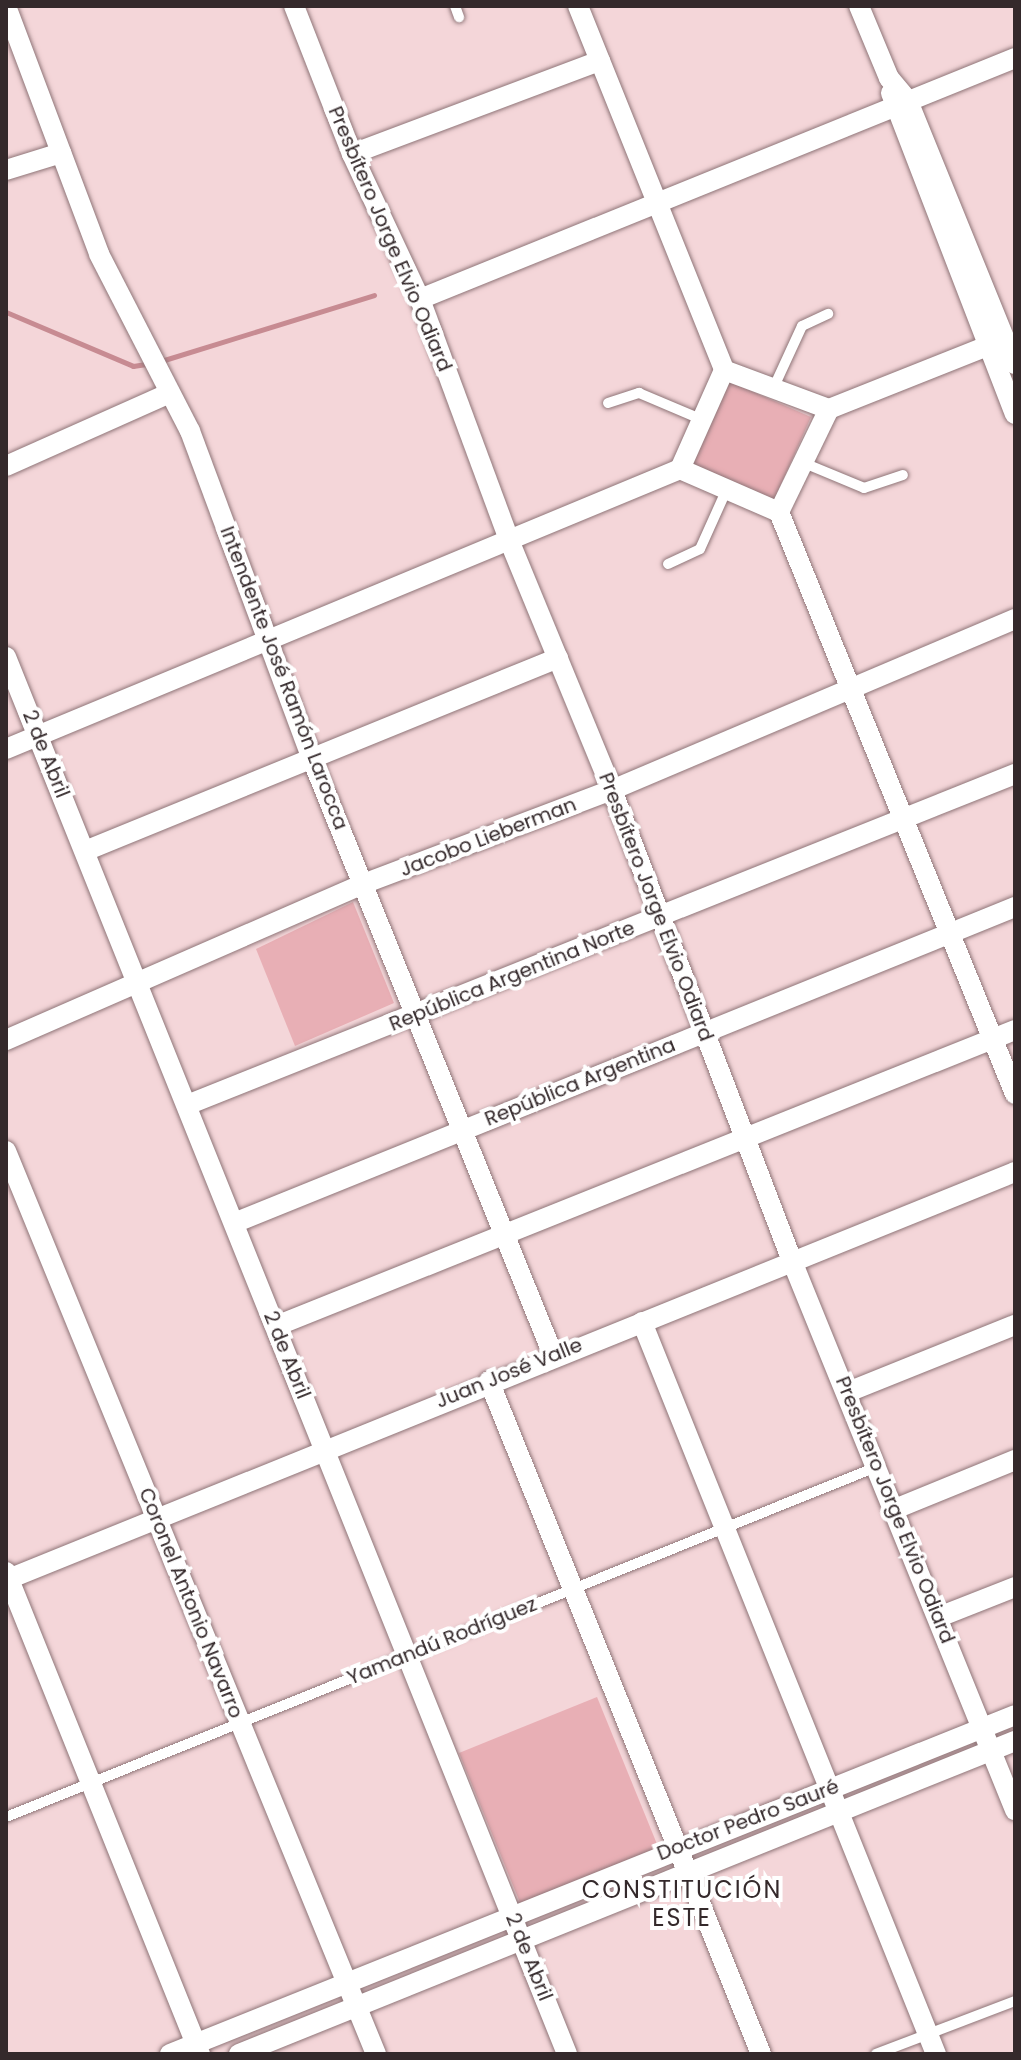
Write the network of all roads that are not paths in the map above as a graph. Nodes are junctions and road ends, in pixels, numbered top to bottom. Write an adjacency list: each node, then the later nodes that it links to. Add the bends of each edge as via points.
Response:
1 (6, 6): 10 (street, Intendente José Ramón Larocca)
2 (294, 6): 11 (street, Presbítero Jorge Elvio Odiard)
3 (455, 6): 6 (lane)
4 (578, 6): 8 (street)
5 (859, 6): 9 (street)
6 (459, 17)
7 (1015, 58): 9 (street)
8 (600, 61): 11 (street); 13 (street)
9 (900, 104): 13 (street); 16 (street)
10 (61, 153): 12 (street); 20 (street, Intendente José Ramón Larocca, via 99,254)
11 (352, 154): 14 (street, Presbítero Jorge Elvio Odiard)
12 (6, 170)
13 (658, 204): 14 (street); 18 (street)
14 (420, 299): 31 (street, Presbítero Jorge Elvio Odiard)
15 (828, 314): 19 (lane, via 802,326)
16 (1003, 340): 17 (street); 22 (street); 23 (street)
17 (1015, 364)
18 (724, 370): 19 (street); 24 (street)
19 (773, 389): 22 (street)
20 (168, 394): 26 (street); 34 (street, Intendente José Ramón Larocca, via 190,431)
21 (608, 403): 24 (lane, via 639,393)
22 (829, 409): 25 (street)
23 (1015, 414)
24 (703, 420): 27 (street)
25 (804, 463): 28 (lane, via 864,488); 30 (street)
26 (6, 466)
27 (680, 469): 29 (street); 31 (street)
28 (903, 475)
29 (727, 489): 30 (street); 32 (lane, via 700,549)
30 (779, 512): 37 (street)
31 (509, 540): 34 (street); 36 (street, Presbítero Jorge Elvio Odiard)
32 (668, 564)
33 (1015, 619): 37 (street, Jacobo Lieberman)
34 (269, 640): 38 (street); 40 (street, Intendente José Ramón Larocca)
35 (6, 657): 38 (street, 2 de Abril)
36 (558, 658): 40 (street); 42 (street, Presbítero Jorge Elvio Odiard)
37 (850, 689): 42 (street, Jacobo Lieberman); 43 (street)
38 (38, 735): 39 (street); 44 (street, 2 de Abril)
39 (6, 749)
40 (312, 759): 44 (street); 45 (street, Intendente José Ramón Larocca)
41 (1015, 774): 43 (street, República Argentina Norte)
42 (612, 790): 45 (street, Jacobo Lieberman); 47 (street, Presbítero Jorge Elvio Odiard)
43 (903, 820): 47 (street, República Argentina Norte); 48 (street)
44 (85, 851): 49 (street, 2 de Abril)
45 (363, 884): 49 (street, Jacobo Lieberman); 50 (street, Intendente José Ramón Larocca)
46 (1015, 907): 48 (street, República Argentina)
47 (661, 918): 50 (street, República Argentina Norte); 52 (street, Presbítero Jorge Elvio Odiard)
48 (949, 934): 52 (street, República Argentina); 53 (street)
49 (138, 985): 54 (street, Jacobo Lieberman); 56 (street, 2 de Abril)
50 (415, 1015): 56 (street, República Argentina Norte); 57 (street, Intendente José Ramón Larocca)
51 (1015, 1030): 53 (street)
52 (704, 1031): 57 (street, República Argentina); 58 (street, Presbítero Jorge Elvio Odiard)
53 (993, 1038): 55 (street); 58 (street)
54 (6, 1040)
55 (1015, 1094)
56 (187, 1105): 61 (street, 2 de Abril)
57 (460, 1131): 61 (street, República Argentina); 62 (street, Intendente José Ramón Larocca)
58 (744, 1137): 62 (street); 63 (street, Presbítero Jorge Elvio Odiard)
59 (6, 1151): 74 (street, Coronel Antonio Navarro)
60 (1015, 1172): 63 (street, Juan José Valle)
61 (234, 1223): 66 (street, 2 de Abril)
62 (505, 1237): 66 (street); 67 (street, Intendente José Ramón Larocca)
63 (792, 1261): 64 (street, Juan José Valle); 69 (street, Presbítero Jorge Elvio Odiard)
64 (642, 1322): 67 (street, Juan José Valle); 75 (street)
65 (1015, 1325): 69 (street)
66 (276, 1326): 70 (street, 2 de Abril)
67 (553, 1355): 68 (street, Juan José Valle)
68 (489, 1381): 70 (street, Juan José Valle); 78 (street)
69 (848, 1392): 72 (street, Presbítero Jorge Elvio Odiard)
70 (325, 1448): 74 (street, Juan José Valle); 80 (street, 2 de Abril)
71 (1015, 1460): 73 (street)
72 (879, 1466): 73 (street, Presbítero Jorge Elvio Odiard); 75 (lane, Yamandú Rodríguez)
73 (895, 1509): 79 (street, Presbítero Jorge Elvio Odiard)
74 (155, 1516): 76 (street, Juan José Valle); 82 (street, Coronel Antonio Navarro)
75 (724, 1526): 78 (lane, Yamandú Rodríguez); 87 (street)
76 (7, 1577): 86 (street)
77 (1015, 1587): 79 (street)
78 (573, 1588): 80 (lane, Yamandú Rodríguez); 91 (street)
79 (939, 1617): 83 (street, Presbítero Jorge Elvio Odiard)
80 (407, 1655): 82 (lane, Yamandú Rodríguez); 93 (street, 2 de Abril)
81 (1015, 1715): 83 (street, Doctor Pedro Sauré)
82 (240, 1723): 86 (lane, Yamandú Rodríguez); 95 (street, Coronel Antonio Navarro)
83 (982, 1728): 85 (street, Presbítero Jorge Elvio Odiard); 87 (street, Doctor Pedro Sauré)
84 (1015, 1741): 85 (street, Doctor Pedro Sauré)
85 (990, 1751): 88 (street, Presbítero Jorge Elvio Odiard); 89 (street, Doctor Pedro Sauré)
86 (92, 1783): 90 (lane, Yamandú Rodríguez); 99 (street)
87 (829, 1788): 89 (street); 91 (street, Doctor Pedro Sauré)
88 (1015, 1810)
89 (838, 1811): 92 (street, Doctor Pedro Sauré); 98 (street)
90 (6, 1817)
91 (678, 1848): 92 (street); 93 (street, Doctor Pedro Sauré)
92 (688, 1872): 94 (street, Doctor Pedro Sauré); 104 (street)
93 (511, 1914): 94 (street, 2 de Abril); 95 (street, Doctor Pedro Sauré)
94 (521, 1939): 97 (street, Doctor Pedro Sauré); 103 (street, 2 de Abril)
95 (346, 1982): 97 (street, Coronel Antonio Navarro); 99 (street, Doctor Pedro Sauré)
96 (1015, 2001): 98 (lane)
97 (355, 2005): 101 (street, Doctor Pedro Sauré); 102 (street, Coronel Antonio Navarro)
98 (928, 2034): 105 (lane); 106 (street)
99 (198, 2048): 100 (street, Doctor Pedro Sauré)
100 (170, 2054)
101 (239, 2054)
102 (376, 2054)
103 (567, 2054)
104 (761, 2054)
105 (876, 2054)
106 (936, 2054)

